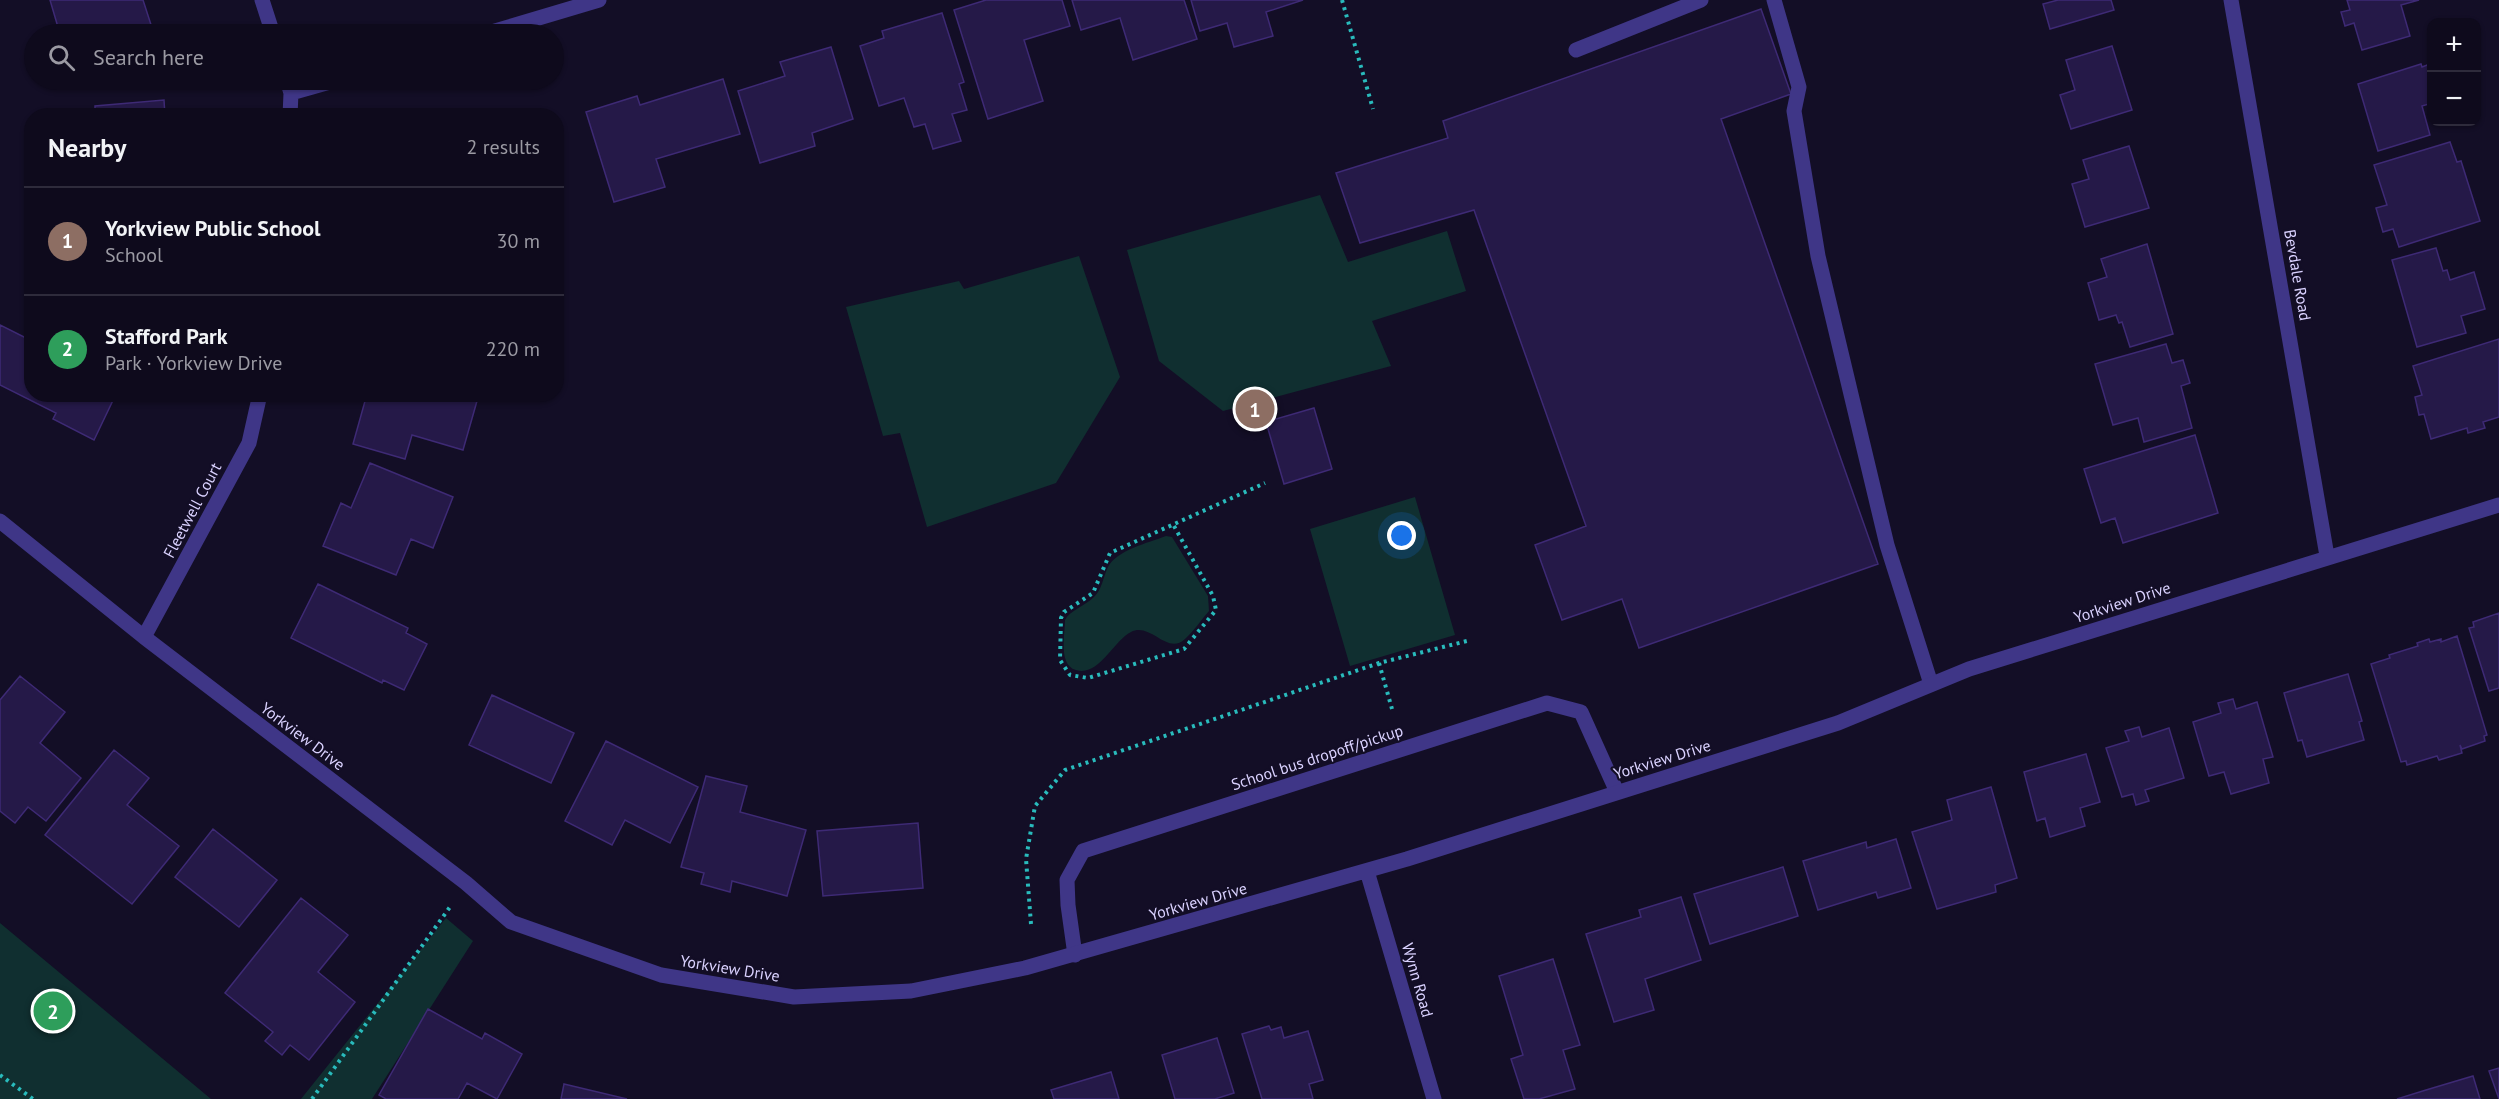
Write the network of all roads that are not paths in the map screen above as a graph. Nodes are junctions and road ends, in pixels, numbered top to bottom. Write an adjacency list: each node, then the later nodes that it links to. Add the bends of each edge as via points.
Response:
1 (262, 0): 6 (street)
2 (599, 0): 7 (street)
3 (1701, 0): 8 (street)
4 (1774, 0): 16 (street, via 1799,87 1794,111 1818,256 1887,545)
5 (2231, 0): 14 (street, Bevdale Road)
6 (270, 24)
7 (519, 24)
8 (1576, 50)
9 (289, 90): 10 (street)
10 (290, 108)
11 (258, 402): 15 (street, Fleetwell Court, via 249,444)
12 (2499, 505): 14 (street, Yorkview Drive)
13 (0, 521): 15 (street, Yorkview Drive)
14 (2327, 556): 16 (street, Yorkview Drive)
15 (144, 637): 19 (street, Yorkview Drive, via 466,883 511,922 661,975 794,997 911,991)
16 (1931, 684): 17 (street, Yorkview Drive, via 1838,723)
17 (1617, 792): 18 (street, Yorkview Drive); 19 (street, School bus dropoff/pickup, via 1581,712 1547,703 1083,851 1067,880)
18 (1367, 871): 19 (street, Yorkview Drive); 20 (street, Wynn Road)
19 (1075, 955)
20 (1434, 1099)

